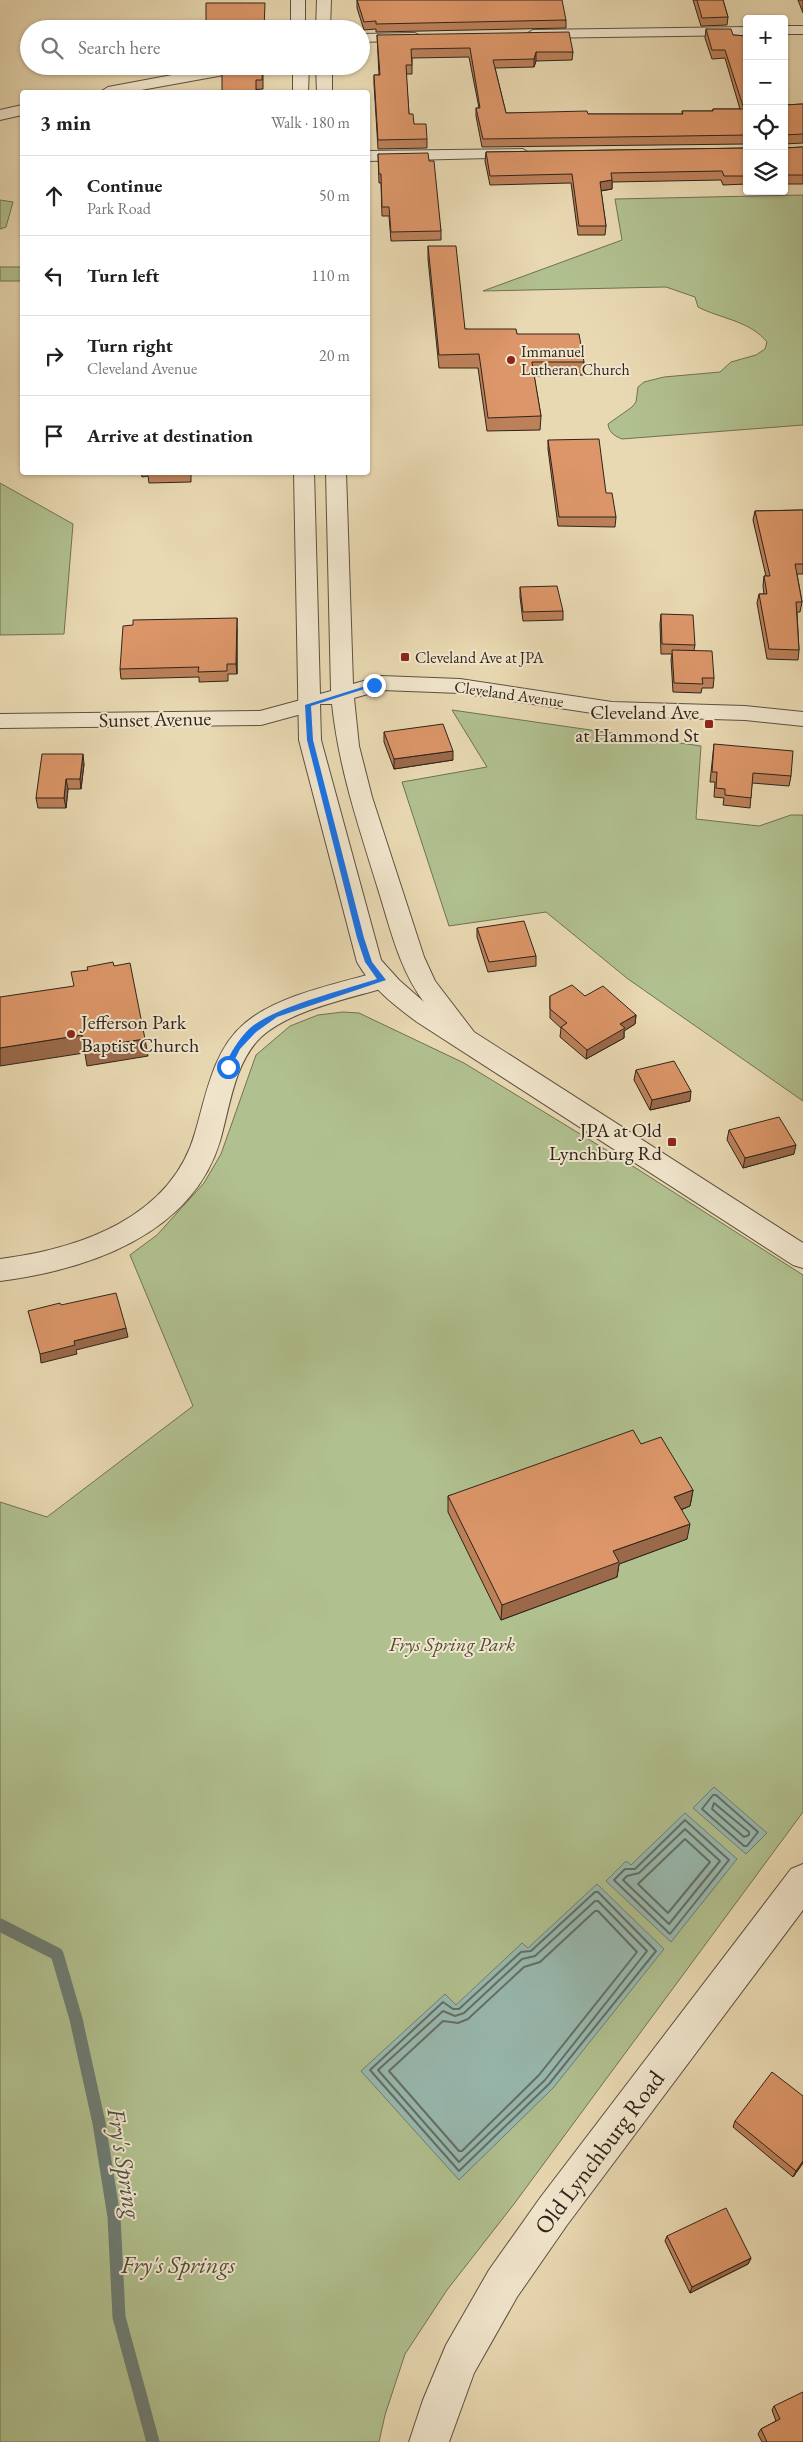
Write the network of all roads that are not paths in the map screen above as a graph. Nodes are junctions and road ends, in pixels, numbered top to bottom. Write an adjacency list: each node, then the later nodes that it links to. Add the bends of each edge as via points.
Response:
1 (298, 0): 3 (street)
2 (324, 0): 4 (street)
3 (298, 20)
4 (323, 20)
5 (788, 30): 6 (street)
6 (803, 30)
7 (743, 31): 8 (street)
8 (523, 34)
9 (428, 37): 10 (street)
10 (370, 38)
11 (198, 75): 14 (street)
12 (301, 75): 15 (street)
13 (324, 75): 16 (street)
14 (119, 90)
15 (301, 90)
16 (325, 90)
17 (20, 110): 18 (street)
18 (0, 115)
19 (537, 154): 20 (street)
20 (370, 156)
21 (304, 475): 24 (street)
22 (336, 475): 23 (street)
23 (342, 693): 24 (street, Cleveland Avenue); 25 (street, Cleveland Avenue, via 381,683 424,684 480,688 612,709 745,713); 28 (street, via 348,746 361,796 412,957 424,984)
24 (308, 705): 26 (street, Sunset Avenue, via 261,718); 27 (street, via 310,740 361,938 369,962)
25 (803, 719)
26 (0, 721)
27 (382, 980): 28 (street, via 415,1010); 30 (street, via 274,1016 253,1030 237,1047 228,1067 204,1151 192,1174 149,1219 117,1239 80,1256 40,1266)
28 (467, 1040): 29 (street)
29 (803, 1257)
30 (0, 1270)
31 (803, 1881): 32 (street, Old Lynchburg Road, via 762,1940 514,2264 464,2349)
32 (429, 2442)

